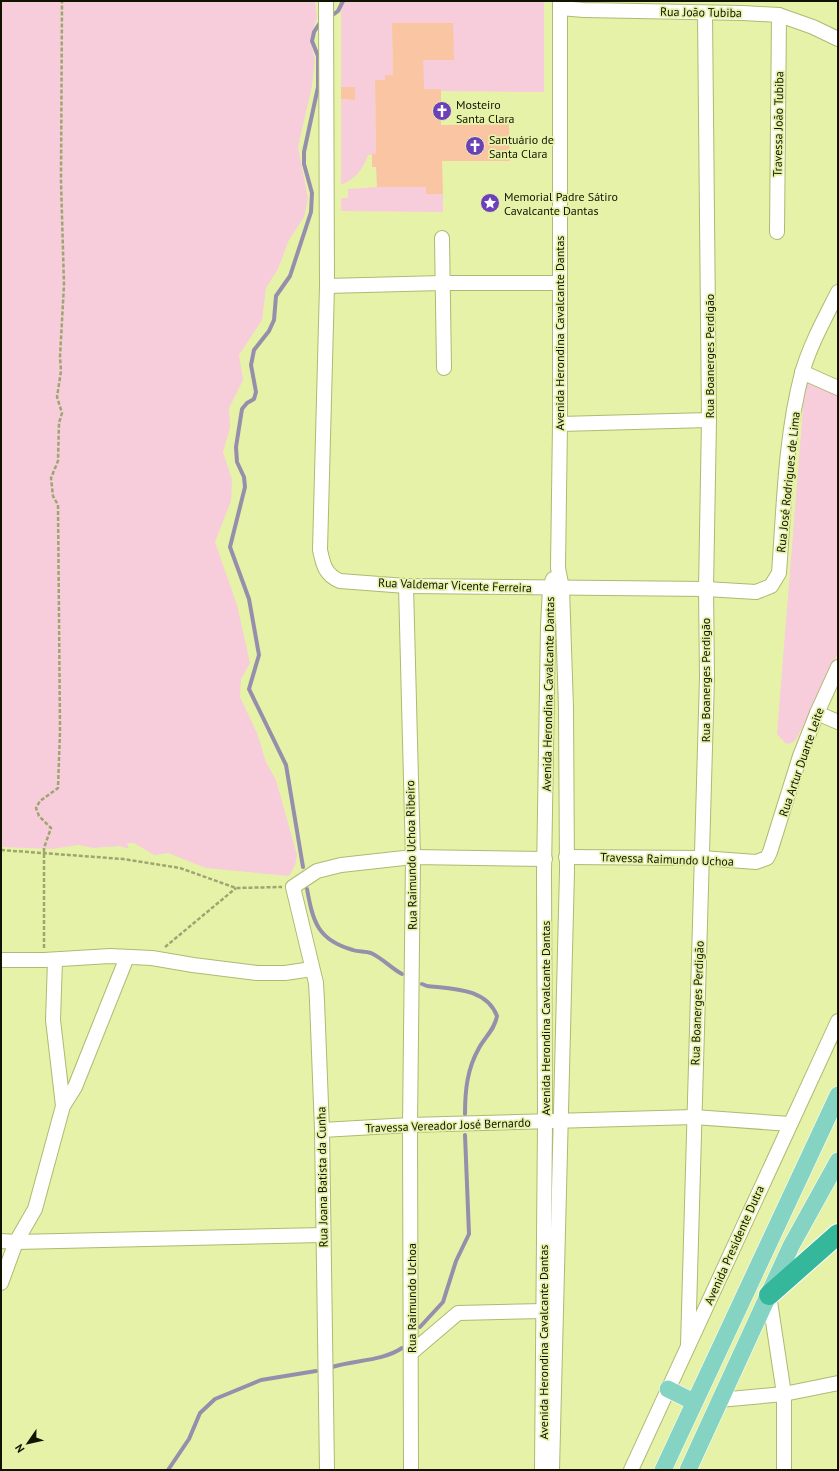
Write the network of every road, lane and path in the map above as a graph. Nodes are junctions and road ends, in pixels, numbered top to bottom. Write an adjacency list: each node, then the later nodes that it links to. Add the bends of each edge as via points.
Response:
1 (62, 1): 25 (path, via 61,181 64,285 61,372 57,397 62,413 59,423 58,462 51,478 53,496 58,505 60,731 58,788 40,801 36,808 39,816 50,828)
2 (326, 1): 11 (street, Rua Valdemar Vicente Ferreira)
3 (560, 4): 4 (street, Rua João Tubiba, via 584,10); 10 (street, Avenida Herondina Cavalcante Dantas)
4 (705, 12): 5 (street, Rua João Tubiba); 16 (street, Rua Boanerges Perdigão)
5 (779, 15): 6 (street, Rua João Tubiba); 7 (street, Travessa João Tubiba)
6 (838, 39)
7 (777, 232)
8 (442, 238): 9 (street)
9 (442, 283): 10 (street); 11 (street); 13 (street)
10 (559, 283): 17 (street, Avenida Herondina Cavalcante Dantas)
11 (327, 286): 18 (street, Rua Valdemar Vicente Ferreira, via 320,550 324,568 333,578 340,581)
12 (838, 292): 14 (street, Rua José Rodrigues de Lima, via 814,340)
13 (444, 368)
14 (802, 372): 15 (street); 20 (street, Rua José Rodrigues de Lima, via 790,432 777,578 771,586 756,592)
15 (838, 388)
16 (709, 420): 17 (street); 20 (street, Rua Boanerges Perdigão)
17 (560, 424): 19 (street, Avenida Herondina Cavalcante Dantas)
18 (406, 586): 19 (street, Rua Valdemar Vicente Ferreira); 26 (street, Rua Raimundo Uchoa Ribeiro)
19 (556, 588): 20 (street, Rua Valdemar Vicente Ferreira); 27 (street, Avenida Herondina Cavalcante Dantas, via 566,708); 30 (street, Avenida Herondina Cavalcante Dantas)
20 (706, 589): 28 (street, Rua Boanerges Perdigão, via 707,677)
21 (838, 667): 22 (street, Rua Artur Duarte Leite)
22 (817, 713): 23 (street); 29 (street, Rua Artur Duarte Leite, via 800,756)
23 (838, 722)
24 (1, 850): 25 (path)
25 (44, 852): 33 (path, via 123,859 180,868); 37 (path)
26 (413, 857): 30 (street); 32 (street, via 329,867 307,876); 46 (street, Rua Raimundo Uchoa Ribeiro)
27 (566, 857): 28 (street, Travessa Raimundo Uchoa); 31 (street, Avenida Herondina Cavalcante Dantas)
28 (702, 858): 29 (street, Travessa Raimundo Uchoa, via 756,862); 42 (street, Rua Boanerges Perdigão)
29 (767, 858)
30 (545, 866): 31 (street); 44 (street, Avenida Herondina Cavalcante Dantas)
31 (567, 871): 43 (street, Avenida Herondina Cavalcante Dantas)
32 (293, 887): 33 (path); 38 (street, Rua Joana Batista da Cunha)
33 (236, 888): 35 (path)
34 (127, 957): 35 (street); 37 (street); 41 (street, via 75,1088)
35 (152, 958): 38 (street, via 257,973 285,974)
36 (1, 960): 37 (street)
37 (50, 960): 41 (street, via 53,1020)
38 (312, 969): 47 (street, Rua Joana Batista da Cunha, via 316,983)
39 (838, 1021): 45 (street, Avenida Presidente Dutra)
40 (838, 1095): 62 (main road)
41 (63, 1106): 52 (street, via 35,1209)
42 (694, 1117): 43 (street, Travessa Vereador José Bernardo); 45 (street, Travessa Vereador José Bernardo); 56 (street, Rua Boanerges Perdigão)
43 (561, 1121): 44 (street, Travessa Vereador José Bernardo); 66 (street, Avenida Herondina Cavalcante Dantas)
44 (545, 1122): 46 (street, Travessa Vereador José Bernardo); 55 (street, Avenida Herondina Cavalcante Dantas)
45 (790, 1124): 56 (street, Avenida Presidente Dutra)
46 (410, 1125): 47 (street, Travessa Vereador José Bernardo); 57 (street, Rua Raimundo Uchoa)
47 (322, 1130): 50 (street, Rua Joana Batista da Cunha)
48 (838, 1161): 54 (main road, via 781,1267)
49 (838, 1234): 54 (highway)
50 (323, 1235): 52 (street); 63 (street, Rua Joana Batista da Cunha)
51 (1, 1241): 52 (street)
52 (16, 1242): 53 (street)
53 (1, 1283)
54 (769, 1295): 60 (street); 61 (main road)
55 (543, 1311): 57 (street, via 458,1313); 65 (street, Avenida Herondina Cavalcante Dantas)
56 (688, 1346): 59 (street, Avenida Presidente Dutra)
57 (411, 1353): 64 (street, Rua Raimundo Uchoa)
58 (838, 1383): 60 (street)
59 (668, 1389): 62 (main road); 67 (street, Avenida Presidente Dutra)
60 (784, 1394): 61 (street); 70 (street)
61 (719, 1400): 69 (main road)
62 (694, 1402): 68 (main road)
63 (327, 1470)
64 (412, 1470)
65 (542, 1470)
66 (552, 1470)
67 (631, 1470)
68 (663, 1470)
69 (688, 1470)
70 (784, 1470)

